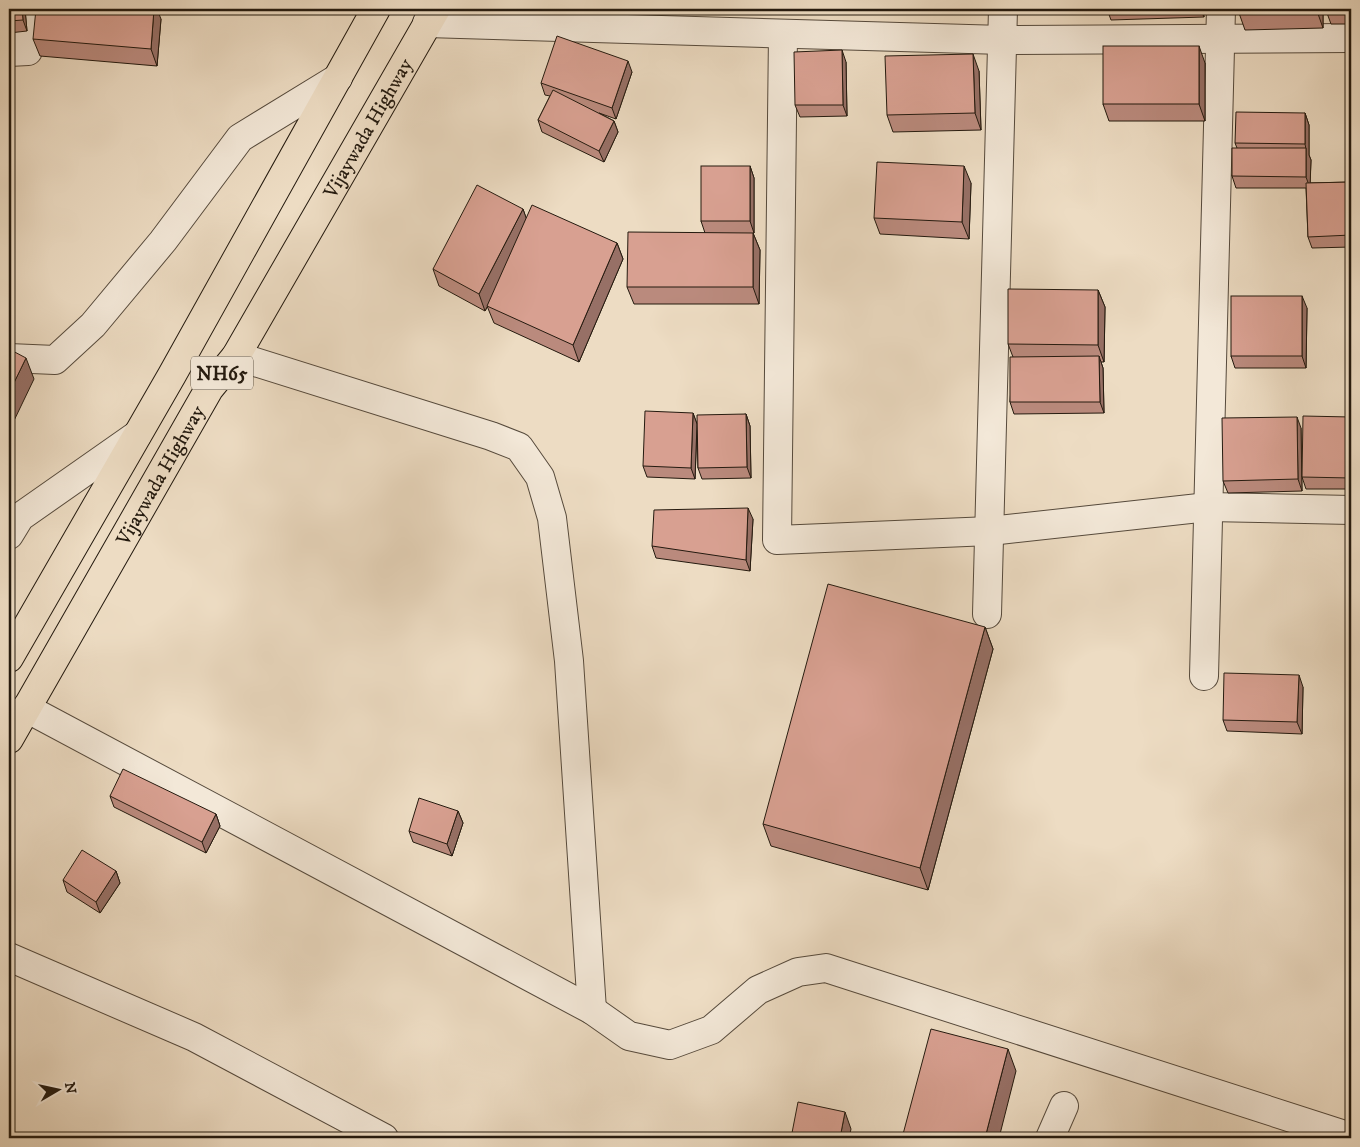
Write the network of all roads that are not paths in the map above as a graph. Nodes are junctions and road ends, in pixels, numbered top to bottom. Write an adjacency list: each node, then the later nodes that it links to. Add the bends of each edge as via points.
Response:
1 (26, 9): 10 (street, via 28,51)
2 (376, 9): 11 (highway, Vijaywada Highway / NH65)
3 (1003, 9): 9 (street)
4 (1221, 9): 8 (street)
5 (431, 16): 6 (street); 12 (highway, Vijaywada Highway / NH65)
6 (783, 34): 9 (street); 19 (street, via 777,540)
7 (1351, 38): 8 (street)
8 (1221, 39): 9 (street); 17 (street)
9 (1003, 40): 19 (street)
10 (9, 52)
11 (338, 78): 13 (street, via 240,138 163,241 93,325 55,360); 14 (highway, Vijaywada Highway / NH65)
12 (236, 356): 15 (highway, Vijaywada Highway / NH65); 27 (street, via 519,447 540,477 552,518 569,661)
13 (9, 358)
14 (172, 375): 15 (highway); 16 (highway, Vijaywada Highway / NH65)
15 (209, 389): 24 (highway, Vijaywada Highway / NH65)
16 (137, 435): 20 (street, via 20,517); 22 (highway, Vijaywada Highway / NH65)
17 (1208, 507): 18 (street); 19 (street); 23 (street)
18 (1351, 510)
19 (990, 531): 21 (street)
20 (9, 535)
21 (987, 614)
22 (9, 658)
23 (1204, 676)
24 (26, 708): 25 (highway, Vijaywada Highway / NH65); 27 (street)
25 (9, 739)
26 (9, 957): 30 (street, via 194,1037)
27 (592, 1010): 29 (street, via 629,1036 670,1045 710,1030 758,990 798,972 826,968)
28 (1064, 1106): 31 (street)
29 (1351, 1137)
30 (384, 1138)
31 (1050, 1138)

